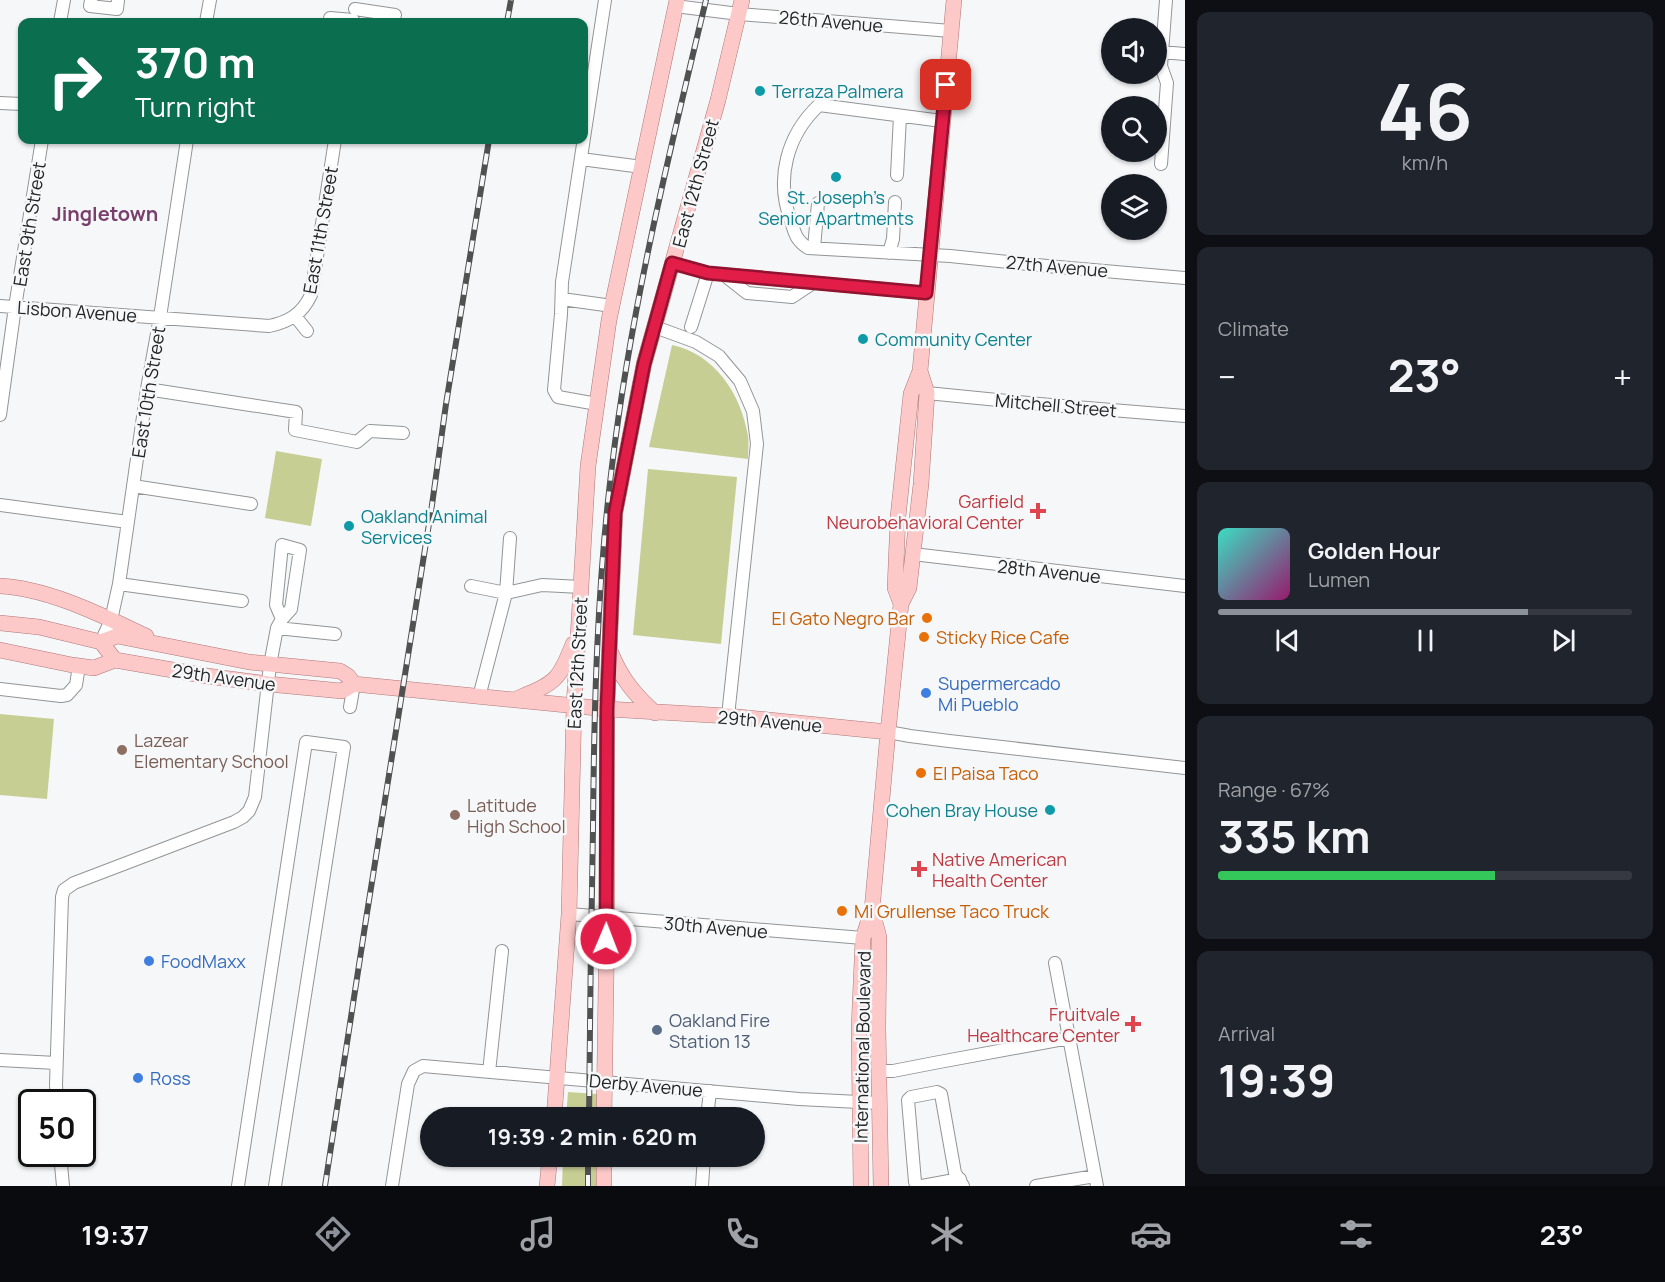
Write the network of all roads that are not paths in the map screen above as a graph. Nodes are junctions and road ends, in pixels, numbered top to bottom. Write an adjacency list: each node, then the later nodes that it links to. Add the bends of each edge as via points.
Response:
1 (64, 0): 12 (street)
2 (91, 0): 3 (street, via 90,6 117,9)
3 (118, 0)
4 (210, 0): 13 (street)
5 (605, 0): 22 (street)
6 (954, 0): 16 (main road, International Boulevard)
7 (1166, 0): 15 (street)
8 (676, 3): 9 (street, 26th Avenue); 31 (main road, East 12th Street)
9 (741, 7): 16 (street, 26th Avenue); 38 (main road, East 12th Street)
10 (354, 13): 11 (street); 14 (street)
11 (395, 15)
12 (61, 18)
13 (207, 18)
14 (330, 18)
15 (1164, 18)
16 (951, 31): 24 (main road, International Boulevard)
17 (1167, 52): 18 (street)
18 (1185, 54)
19 (1167, 84): 30 (street)
20 (0, 103): 21 (street)
21 (18, 104)
22 (588, 113)
23 (900, 116): 24 (street); 32 (street); 35 (street, via 819,105 799,128 787,157 784,200 798,241)
24 (942, 121): 37 (main road, International Boulevard)
25 (41, 144): 45 (street, East 9th Street)
26 (186, 144): 47 (street, East 10th Street)
27 (334, 144): 46 (street, East 11th Street, via 311,295)
28 (583, 144): 29 (street)
29 (581, 159): 31 (street); 42 (street)
30 (1161, 164)
31 (642, 167): 44 (main road, East 12th Street)
32 (897, 175)
33 (895, 202): 36 (street)
34 (818, 203): 35 (street)
35 (814, 248): 36 (street, 27th Avenue)
36 (889, 253): 37 (street, 27th Avenue)
37 (930, 255): 40 (street, 27th Avenue); 41 (main road, International Boulevard)
38 (672, 263): 39 (street); 48 (main road, East 12th Street)
39 (708, 273): 41 (street); 49 (street)
40 (1185, 278)
41 (926, 293): 51 (main road, International Boulevard)
42 (562, 299): 44 (street); 54 (street, via 554,390 558,397)
43 (0, 306): 45 (street, Lisbon Avenue)
44 (612, 306): 54 (main road, East 12th Street)
45 (15, 307): 47 (street, Lisbon Avenue); 55 (street, East 9th Street)
46 (295, 316): 47 (street, Lisbon Avenue, via 269,326); 50 (street)
47 (160, 317): 52 (street, East 10th Street)
48 (655, 327): 80 (main road, East 12th Street, via 615,513); 93 (street, via 696,342 719,356 740,381 753,411 758,444)
49 (691, 327)
50 (306, 331)
51 (920, 371): 53 (main road, International Boulevard); 71 (main road, International Boulevard, via 911,394 898,517 895,588)
52 (147, 390): 57 (street, via 296,412 295,430 357,442 370,431); 58 (street, East 10th Street)
53 (927, 393): 56 (street, Mitchell Street); 63 (main road, International Boulevard)
54 (597, 404): 68 (main road, East 12th Street, via 588,466)
55 (0, 415)
56 (1185, 416)
57 (404, 434)
58 (133, 486): 59 (street); 61 (street, East 10th Street)
59 (251, 504)
60 (0, 505): 61 (street)
61 (128, 522): 64 (street, East 10th Street)
62 (510, 538): 69 (street)
63 (913, 554): 67 (street, 28th Avenue); 71 (main road, International Boulevard, via 909,588)
64 (119, 584): 70 (street); 72 (street, East 10th Street)
65 (0, 586): 72 (main road, via 45,595)
66 (471, 586): 69 (street)
67 (1185, 586)
68 (581, 587): 69 (street, via 542,585); 75 (main road, East 12th Street)
69 (506, 593): 87 (street)
70 (243, 602)
71 (901, 604): 94 (main road, International Boulevard)
72 (111, 620): 77 (street, East 10th Street); 78 (main road)
73 (0, 622): 77 (main road, 29th Avenue)
74 (280, 624): 74 (street, via 291,609 300,550 282,546 276,605); 76 (street); 82 (street)
75 (578, 630): 88 (main road, via 555,680); 89 (main road, East 12th Street)
76 (335, 634)
77 (101, 642): 78 (main road, 29th Avenue, via 117,636); 81 (main road)
78 (168, 647): 82 (main road, 29th Avenue)
79 (0, 650): 83 (main road)
80 (609, 650): 91 (main road, East 12th Street); 92 (main road, via 630,688)
81 (115, 660): 83 (main road, via 94,668); 84 (main road, 29th Avenue)
82 (270, 664): 84 (street); 85 (main road, 29th Avenue, via 340,670)
83 (78, 666): 86 (street, via 76,685 67,695)
84 (268, 684): 85 (main road, 29th Avenue, via 342,691); 104 (street, via 255,797 249,811 234,822 64,890)
85 (354, 684): 87 (main road, 29th Avenue); 90 (street)
86 (0, 689)
87 (479, 697): 88 (main road, 29th Avenue)
88 (515, 700): 89 (main road, 29th Avenue)
89 (574, 706): 91 (main road, 29th Avenue); 97 (main road, East 12th Street)
90 (350, 707)
91 (607, 709): 92 (main road, 29th Avenue); 98 (main road, East 12th Street)
92 (655, 713): 93 (main road, 29th Avenue)
93 (728, 716): 94 (main road, 29th Avenue)
94 (888, 732): 95 (street, 29th Avenue); 96 (main road, International Boulevard)
95 (1185, 768)
96 (872, 910): 99 (main road, International Boulevard); 105 (main road, International Boulevard, via 879,937)
97 (569, 914): 98 (street, 30th Avenue); 107 (main road, East 12th Street)
98 (607, 918): 99 (street, 30th Avenue); 108 (main road, East 12th Street)
99 (864, 938): 111 (main road, International Boulevard)
100 (502, 951): 106 (street)
101 (1056, 963): 102 (street)
102 (1070, 1038): 105 (street); 120 (street)
103 (0, 1060): 104 (street)
104 (56, 1063): 109 (street)
105 (879, 1071): 112 (main road, International Boulevard)
106 (489, 1072): 107 (street, Derby Avenue); 125 (street, Derby Avenue, via 423,1066 414,1071 408,1084)
107 (558, 1078): 108 (street, Derby Avenue); 113 (main road, East 12th Street)
108 (604, 1082): 110 (street, Derby Avenue); 114 (main road, East 12th Street)
109 (57, 1089)
110 (710, 1091): 111 (street, Derby Avenue); 115 (street)
111 (860, 1102): 112 (street, Derby Avenue); 129 (main road, International Boulevard)
112 (879, 1103): 130 (main road, International Boulevard)
113 (555, 1107)
114 (604, 1107)
115 (708, 1107)
116 (61, 1167): 122 (street)
117 (549, 1167): 126 (main road)
118 (604, 1167): 127 (main road)
119 (703, 1167): 128 (street)
120 (1096, 1181): 131 (street)
121 (961, 1183): 121 (street, via 955,1173 941,1094 911,1097 908,1100 915,1182 922,1186)
122 (63, 1186)
123 (238, 1186): 124 (street, via 306,742 344,747)
124 (275, 1186)
125 (392, 1186)
126 (547, 1186)
127 (604, 1186)
128 (702, 1186)
129 (861, 1186)
130 (881, 1186)
131 (1036, 1186)

